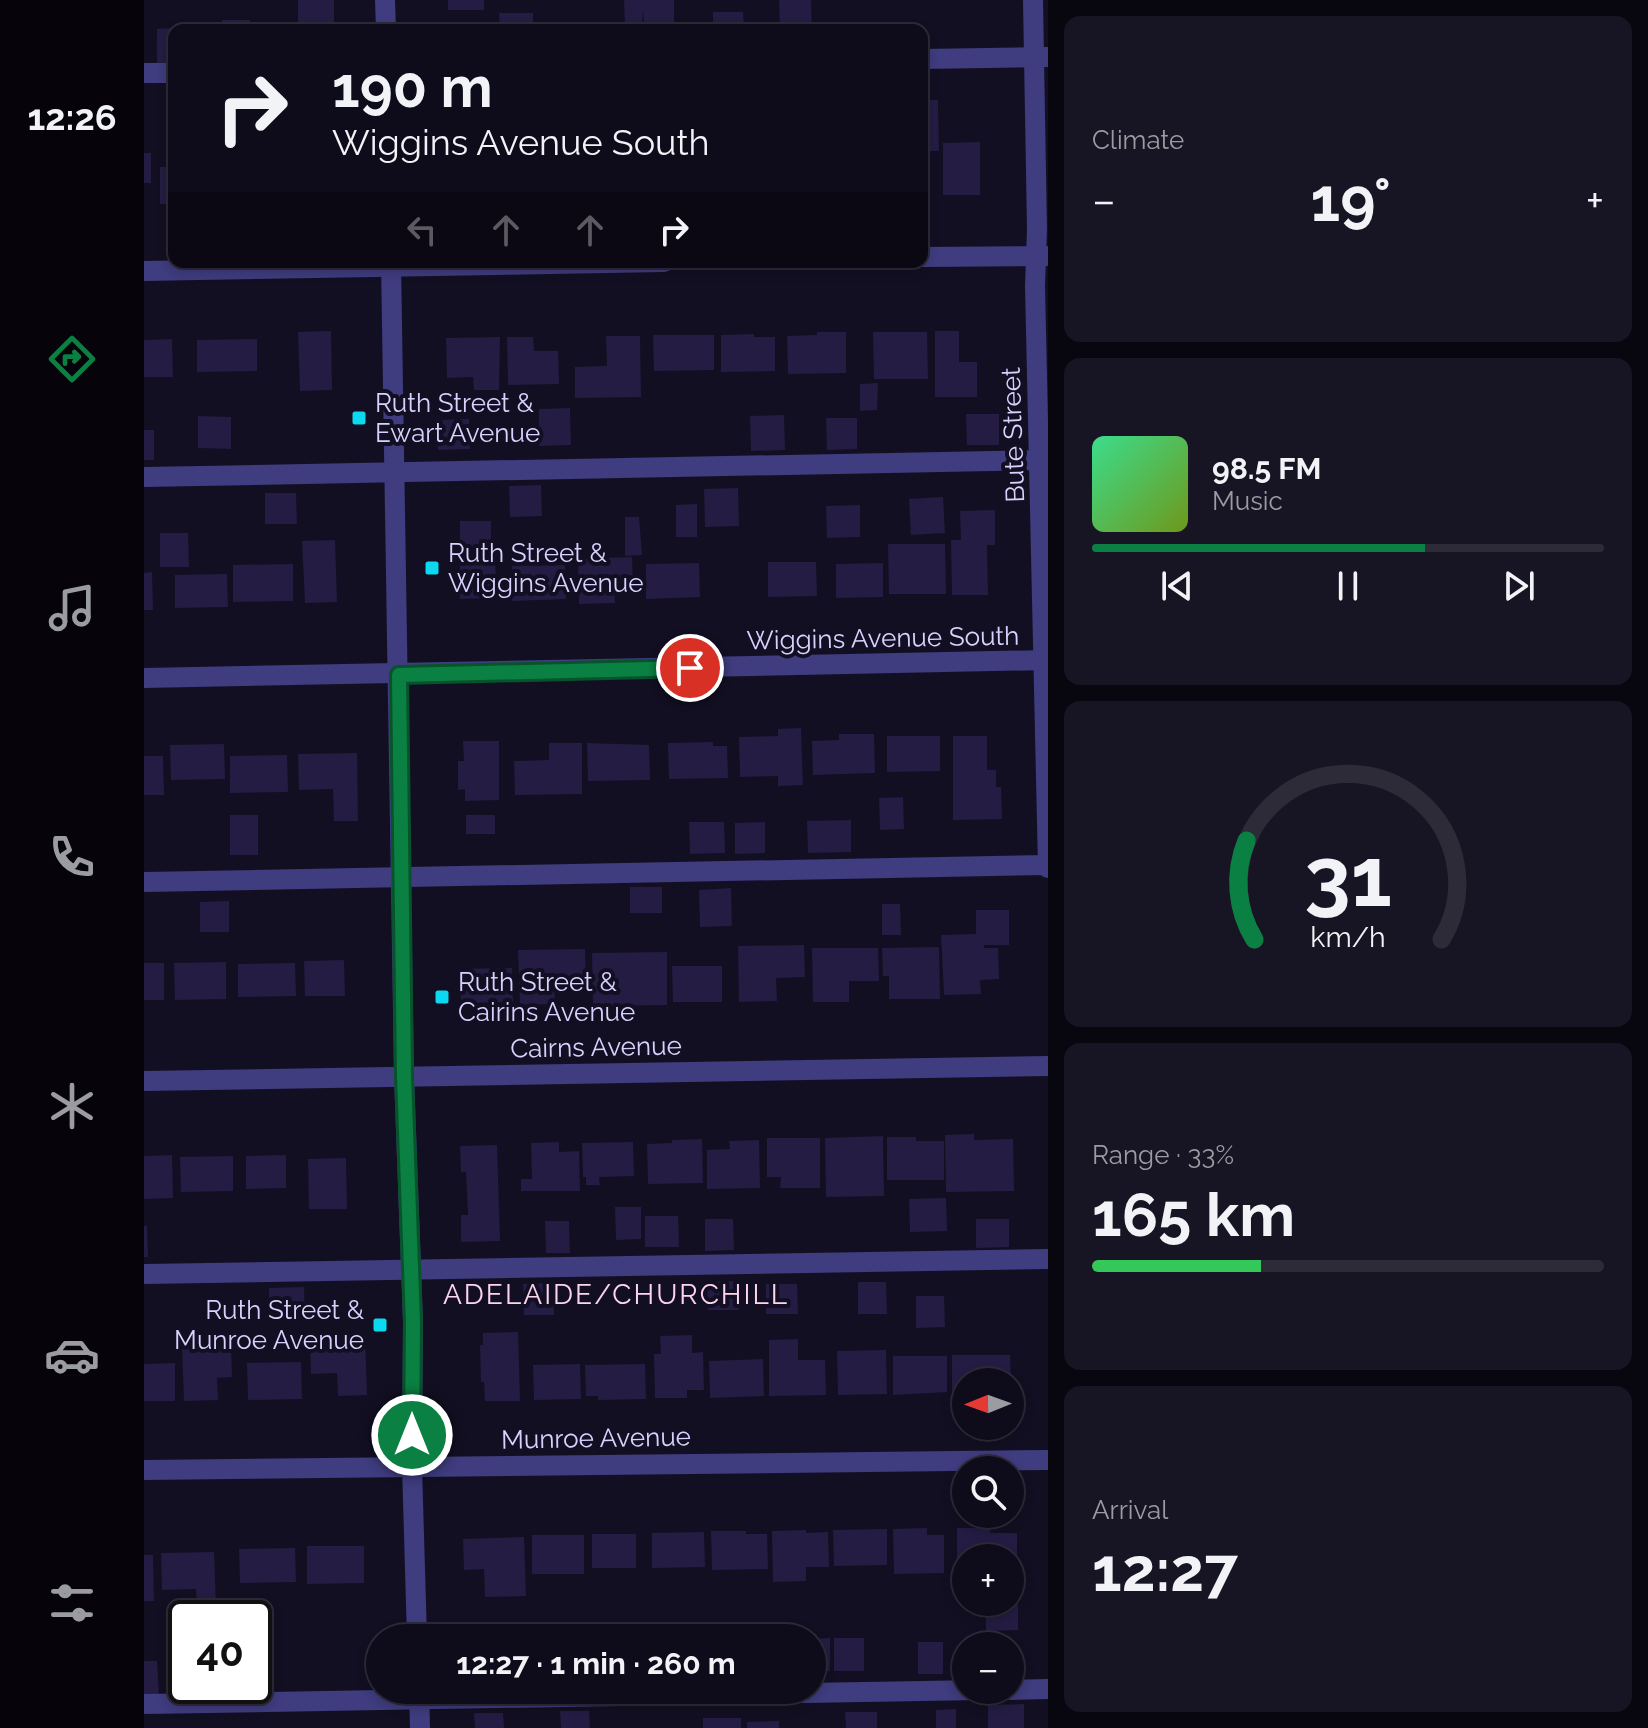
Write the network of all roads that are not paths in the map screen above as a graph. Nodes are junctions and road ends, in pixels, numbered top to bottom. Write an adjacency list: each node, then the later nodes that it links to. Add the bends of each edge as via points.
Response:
1 (385, 0): 3 (street)
2 (1033, 0): 4 (street, Bute Street)
3 (386, 24)
4 (1041, 57): 5 (street); 8 (street, Bute Street)
5 (928, 59)
6 (144, 73): 7 (street)
7 (168, 73)
8 (1042, 256): 9 (street); 13 (street, Bute Street)
9 (928, 257)
10 (250, 268): 12 (street)
11 (391, 268): 14 (street)
12 (144, 271)
13 (1044, 460): 14 (street); 16 (street, Bute Street)
14 (395, 473): 15 (street); 17 (street)
15 (144, 477)
16 (1046, 660): 17 (street, Wiggins Avenue South); 19 (street, Bute Street)
17 (399, 675): 18 (street, Wiggins Avenue South); 20 (street)
18 (144, 678)
19 (1048, 866): 20 (street)
20 (402, 876): 21 (street); 23 (street)
21 (144, 882)
22 (1048, 1066): 23 (street, Cairns Avenue)
23 (404, 1076): 24 (street, Cairns Avenue); 26 (street)
24 (144, 1081)
25 (1048, 1259): 26 (street)
26 (411, 1269): 27 (street); 29 (street)
27 (144, 1274)
28 (1048, 1460): 29 (street, Munroe Avenue)
29 (412, 1466): 30 (street, Munroe Avenue); 31 (street)
30 (144, 1470)
31 (417, 1624)
32 (1048, 1689): 34 (street)
33 (952, 1690): 35 (street)
34 (1024, 1690)
35 (826, 1691)
36 (366, 1696): 37 (street)
37 (144, 1704)
38 (419, 1704): 39 (street)
39 (420, 1728)

